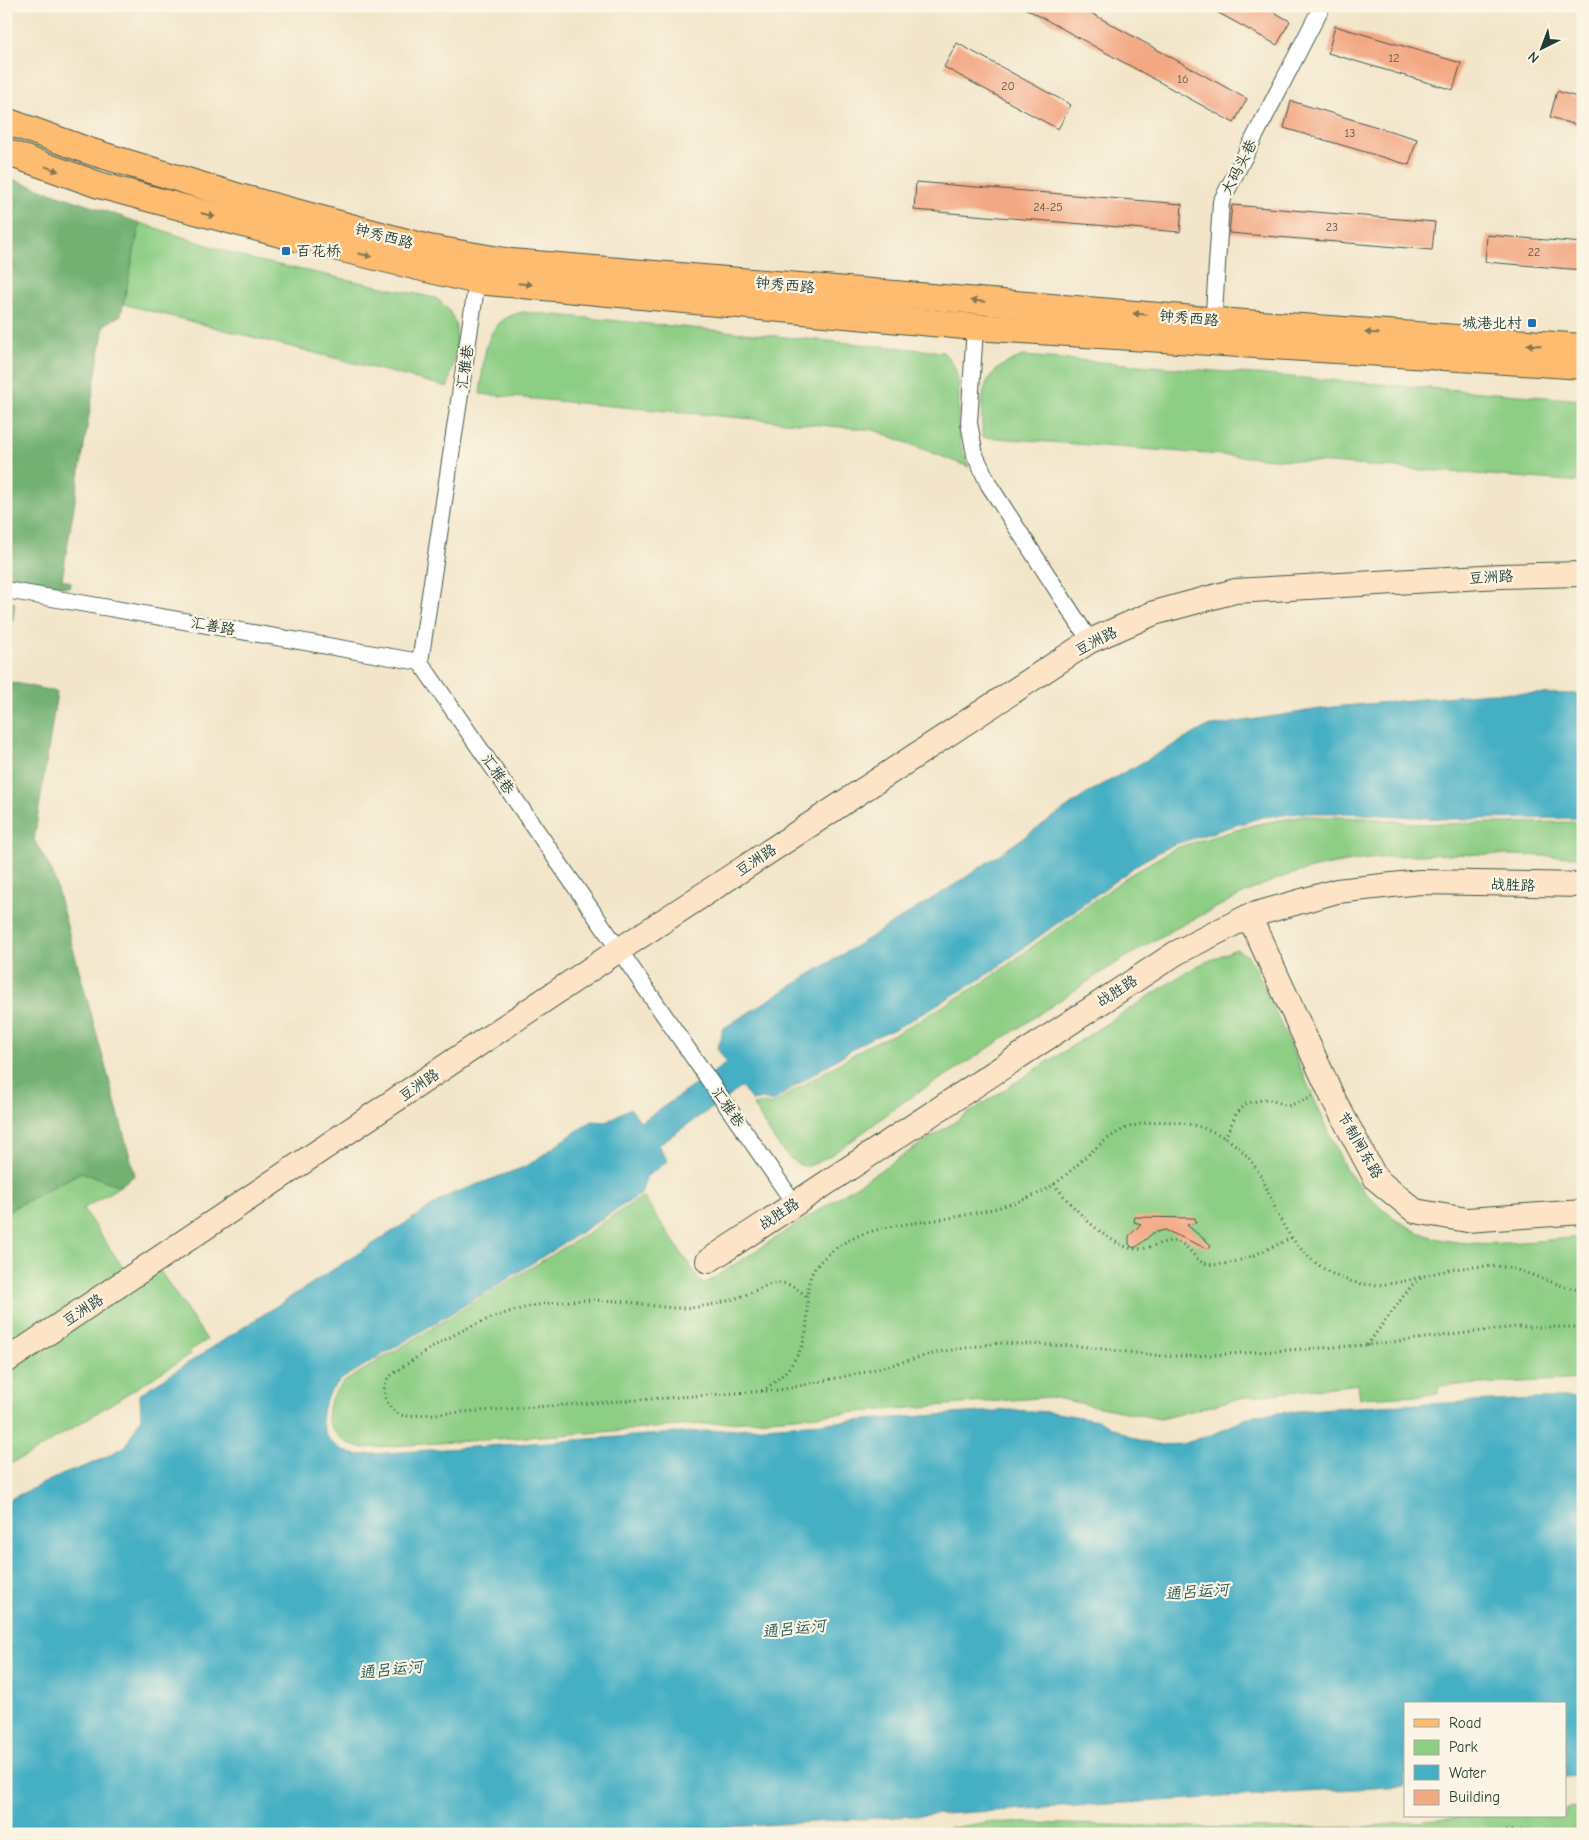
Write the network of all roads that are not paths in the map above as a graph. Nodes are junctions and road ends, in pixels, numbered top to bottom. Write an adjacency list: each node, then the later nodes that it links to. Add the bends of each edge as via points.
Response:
1 (1322, 6): 6 (street, 大码头巷, via 1221,202)
2 (6, 121): 6 (main road, 钟秀西路, one-way to 2, via 511,262 429,248 227,194)
3 (6, 152): 4 (main road, 钟秀西路, one-way to 4, via 108,188 288,236)
4 (477, 281): 5 (main road, 钟秀西路, one-way to 5); 12 (street, 汇雅巷)
5 (975, 327): 6 (main road, 钟秀西路); 11 (street, via 969,423 975,455 989,485)
6 (1213, 332): 7 (main road, 钟秀西路, one-way to 6); 8 (main road, 钟秀西路)
7 (1583, 347)
8 (1583, 366)
9 (1583, 574): 11 (street, 豆洲路, via 1234,592 1154,613)
10 (6, 590): 12 (street, 汇善路)
11 (1090, 641): 15 (street, 豆洲路)
12 (420, 662): 15 (street, 汇雅巷)
13 (1583, 886): 14 (street, 战胜路, via 1420,882 1337,891)
14 (1249, 916): 16 (street, 战胜路, via 1176,953); 17 (street, 节制闸东路, via 1333,1098 1376,1179 1415,1211 1468,1220)
15 (619, 950): 16 (street, 汇雅巷); 19 (street, 豆洲路)
16 (794, 1203): 18 (street, 战胜路)
17 (1583, 1212)
18 (708, 1261)
19 (6, 1361)

